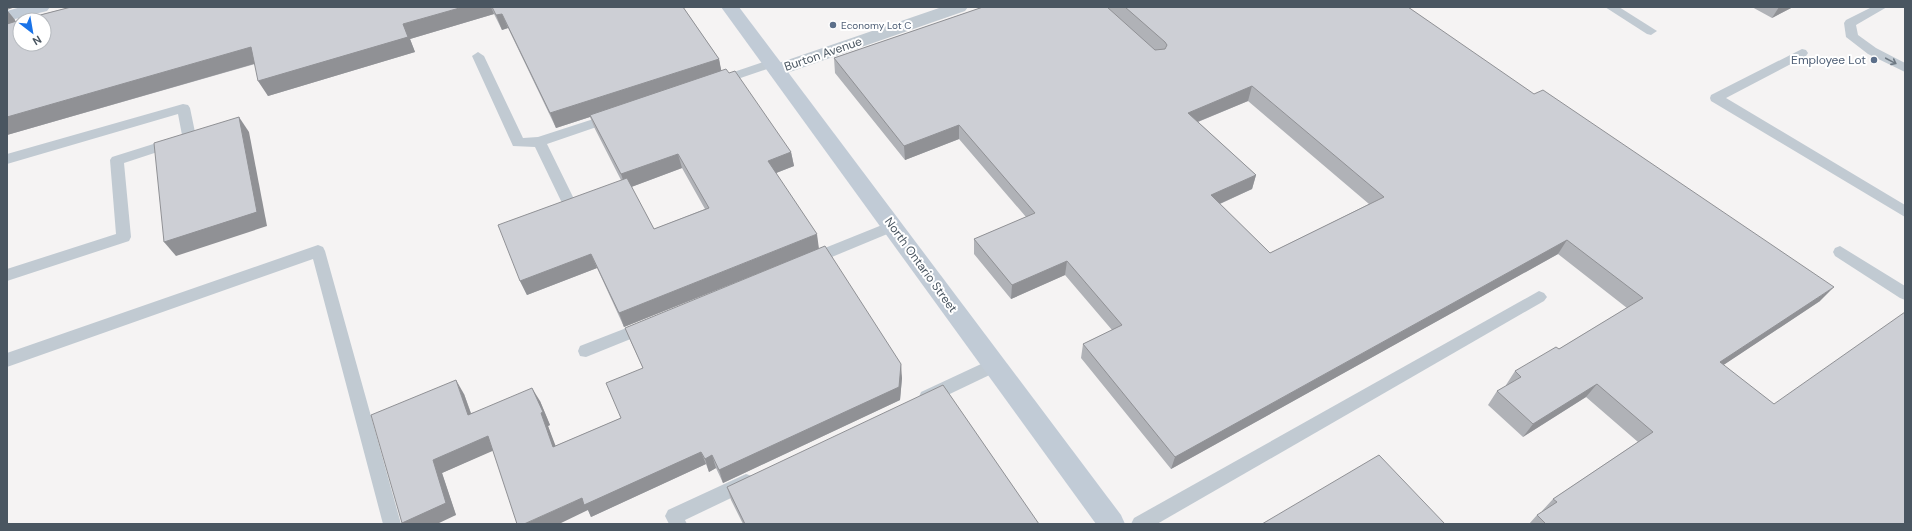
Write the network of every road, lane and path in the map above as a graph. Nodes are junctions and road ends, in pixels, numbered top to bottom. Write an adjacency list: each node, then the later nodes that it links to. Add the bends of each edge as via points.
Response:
1 (41, 7): 6 (street)
2 (730, 7): 10 (street, North Ontario Street)
3 (959, 7): 10 (street, Burton Avenue)
4 (1611, 7): 7 (lane)
5 (1881, 7): 11 (lane, one-way to 11, via 1850,23 1852,37)
6 (7, 16)
7 (1651, 30)
8 (1802, 53): 17 (lane, via 1716,98)
9 (478, 56): 14 (lane, via 518,143)
10 (775, 66): 12 (lane); 18 (street, North Ontario Street)
11 (1905, 68)
12 (708, 85)
13 (627, 112): 14 (lane)
14 (540, 142): 16 (lane)
15 (7, 159): 21 (lane, via 183,108 189,137 117,160 124,237)
16 (567, 199)
17 (1905, 212)
18 (892, 226): 20 (lane); 27 (street, North Ontario Street)
19 (1840, 252): 22 (lane)
20 (798, 265)
21 (7, 275)
22 (1905, 294)
23 (1539, 297): 33 (lane)
24 (659, 322): 25 (lane)
25 (586, 352)
26 (7, 360): 30 (lane, via 318,251)
27 (994, 365): 28 (lane); 32 (street, North Ontario Street)
28 (909, 405)
29 (759, 476): 31 (lane, via 674,516)
30 (392, 524)
31 (678, 524)
32 (1112, 524)
33 (1140, 524)

